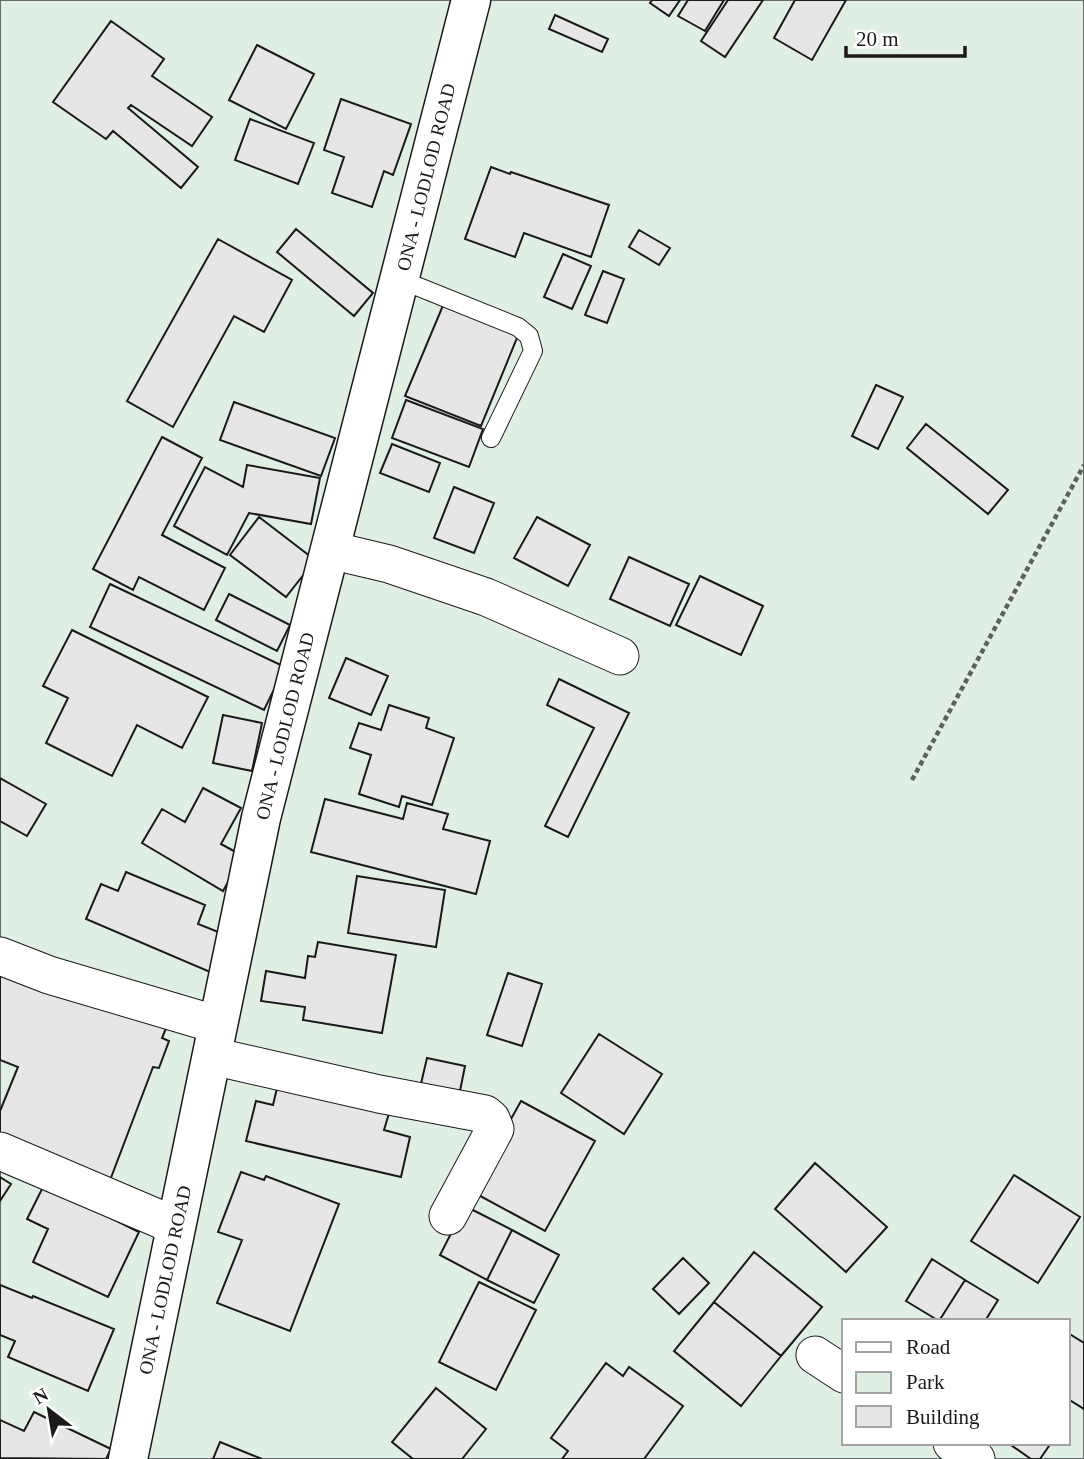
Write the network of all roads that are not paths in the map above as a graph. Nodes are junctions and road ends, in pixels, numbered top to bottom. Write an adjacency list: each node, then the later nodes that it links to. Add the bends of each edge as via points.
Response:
1 (471, 0): 2 (main road, ONA - LODLOD ROAD)
2 (399, 279): 3 (lane, via 518,327 529,336 533,351); 4 (main road, ONA - LODLOD ROAD)
3 (491, 438)
4 (330, 550): 5 (street, via 389,564 486,597); 7 (main road, ONA - LODLOD ROAD, via 261,818)
5 (620, 656)
6 (0, 956): 7 (street)
7 (215, 1041): 9 (street, via 379,1094 485,1114 495,1129); 10 (main road, ONA - LODLOD ROAD)
8 (0, 1151): 10 (street)
9 (449, 1216)
10 (176, 1226): 12 (main road, ONA - LODLOD ROAD)
11 (955, 1445): 13 (street)
12 (128, 1459)
13 (976, 1459)

